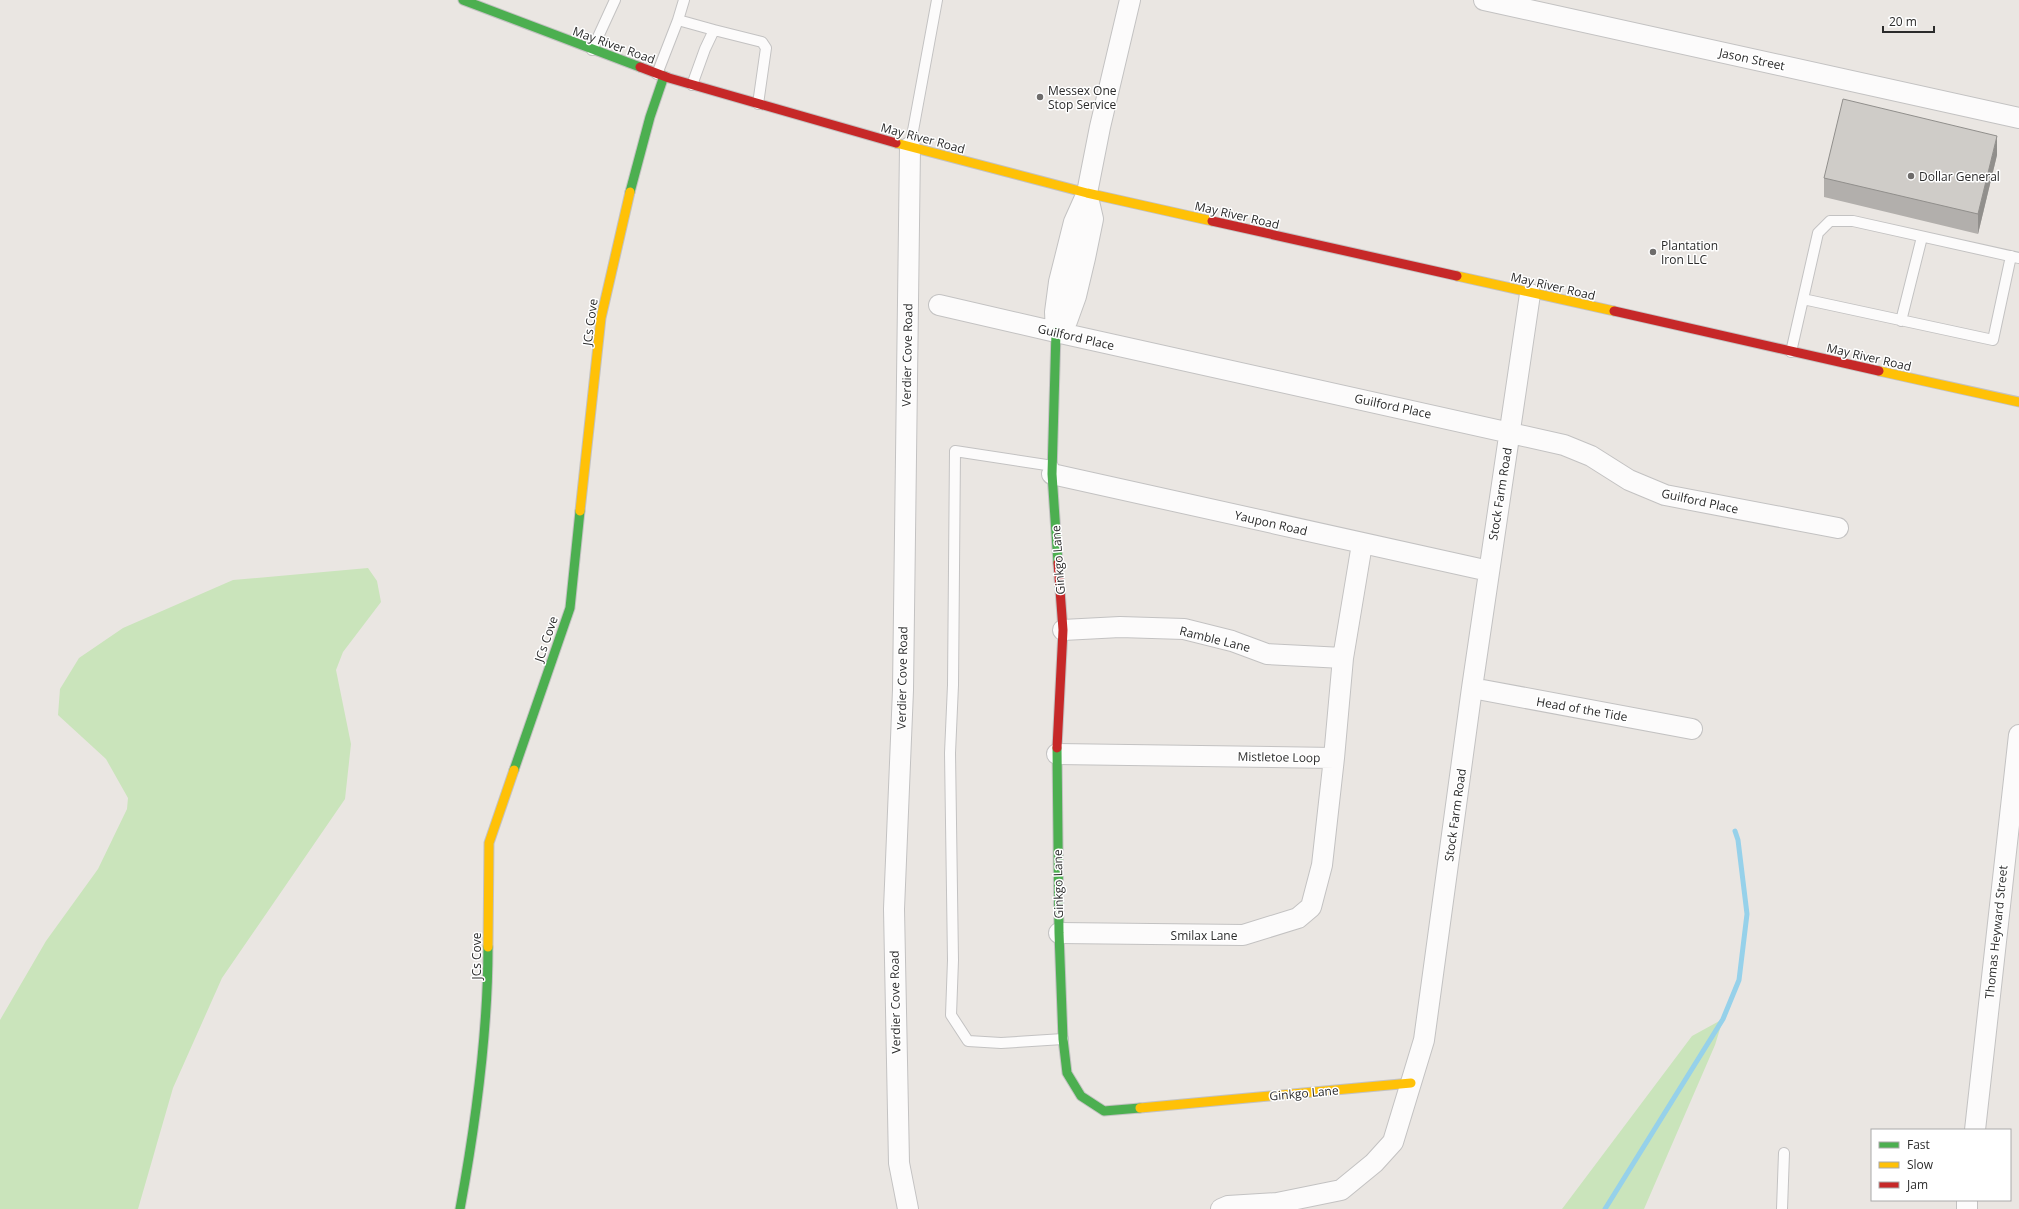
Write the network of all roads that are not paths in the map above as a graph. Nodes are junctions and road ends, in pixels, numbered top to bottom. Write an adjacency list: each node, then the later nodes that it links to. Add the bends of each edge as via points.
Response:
1 (463, 0): 9 (street, May River Road)
2 (615, 0): 9 (lane)
3 (684, 0): 7 (lane)
4 (937, 0): 14 (lane)
5 (1130, 0): 15 (street, Ginkgo Lane, via 1100,127)
6 (1484, 0): 13 (street, Jason Street)
7 (678, 20): 8 (lane); 10 (lane)
8 (714, 30): 11 (lane); 12 (lane, via 762,42 766,48)
9 (592, 50): 10 (street, May River Road)
10 (660, 75): 11 (street, May River Road); 42 (street, JCs Cove, via 620,229 601,318 570,608 489,843 488,1000 474,1132)
11 (692, 85): 12 (street, May River Road)
12 (758, 104): 14 (street, May River Road)
13 (2019, 118)
14 (910, 147): 15 (street, May River Road); 43 (street, Verdier Cove Road, via 903,690 894,909 899,1163)
15 (1088, 193): 18 (street, May River Road); 22 (street, Ginkgo Lane, via 1074,222 1059,282 1055,312)
16 (1922, 237): 17 (lane); 19 (lane, via 1853,221 1830,221 1818,233); 21 (lane)
17 (2015, 257): 21 (lane, via 1993,340)
18 (1530, 294): 23 (street, May River Road); 25 (street, Stock Farm Road)
19 (1803, 299): 21 (lane); 23 (lane)
20 (939, 305): 22 (street, Guilford Place)
21 (1902, 321)
22 (1056, 332): 25 (street, Guilford Place); 26 (street, Ginkgo Lane)
23 (1791, 352): 24 (street, May River Road)
24 (2019, 402)
25 (1510, 432): 27 (street, Guilford Place, via 1564,445 1591,456 1629,480 1665,495); 29 (street, Stock Farm Road)
26 (1053, 470): 28 (street, Yaupon Road); 30 (street, Ginkgo Lane); 38 (lane, via 955,451 950,753 953,960 951,1015 968,1040 1001,1043)
27 (1838, 528)
28 (1362, 544): 29 (street, Yaupon Road); 31 (street, Mistletoe Loop)
29 (1489, 571): 32 (street, Stock Farm Road)
30 (1063, 630): 31 (street, Ramble Lane, via 1120,627 1184,629 1232,641 1267,654); 35 (street, Ginkgo Lane)
31 (1343, 658): 36 (street, Mistletoe Loop)
32 (1472, 688): 33 (street, Head of the Tide); 39 (street, Stock Farm Road, via 1424,1040)
33 (1692, 729)
34 (2019, 735): 40 (street, Thomas Heyward Street)
35 (1057, 754): 36 (street, Mistletoe Loop); 37 (street, Ginkgo Lane)
36 (1334, 758): 37 (street, Smilax Lane, via 1322,865 1311,907 1298,918 1243,935)
37 (1059, 933): 38 (street, Ginkgo Lane)
38 (1063, 1039): 39 (street, Ginkgo Lane, via 1067,1073 1081,1096 1104,1111)
39 (1411, 1083): 44 (street, Stock Farm Road, via 1393,1142 1374,1163 1341,1190 1277,1203 1228,1206)
40 (1975, 1129)
41 (1784, 1153): 45 (lane)
42 (460, 1209)
43 (908, 1209)
44 (1221, 1209)
45 (1782, 1209)

